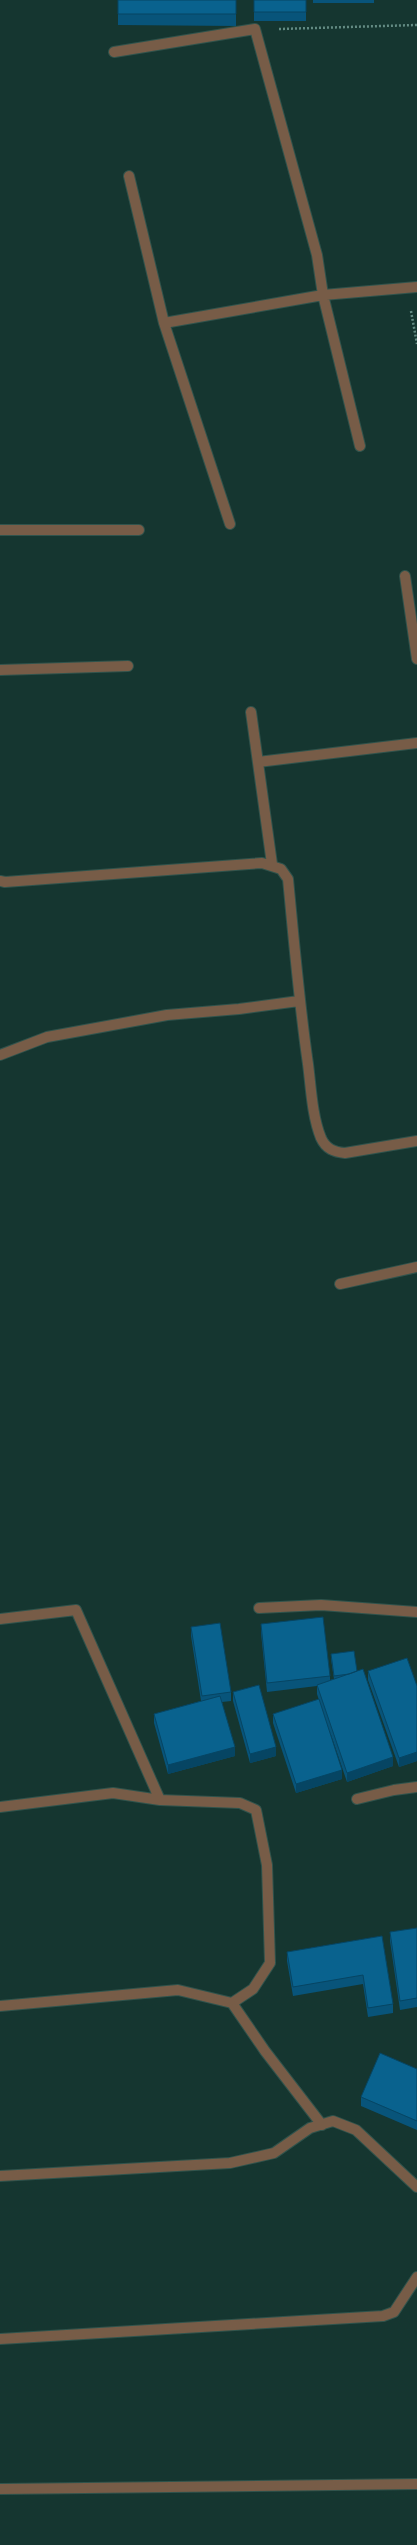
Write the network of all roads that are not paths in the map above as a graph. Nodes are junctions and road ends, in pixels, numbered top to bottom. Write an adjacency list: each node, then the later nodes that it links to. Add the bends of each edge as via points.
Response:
1 (114, 52): 4 (street, via 255,29 317,255)
2 (129, 176): 5 (street)
3 (412, 287): 4 (street)
4 (323, 295): 5 (street); 6 (street)
5 (164, 323): 7 (street)
6 (360, 446)
7 (230, 524)
8 (0, 530): 9 (street)
9 (139, 530)
10 (405, 576): 11 (street)
11 (417, 659)
12 (128, 666): 13 (street)
13 (0, 670)
14 (251, 712): 16 (street)
15 (417, 743): 16 (street)
16 (258, 762): 17 (street)
17 (272, 864): 18 (street); 19 (street, via 281,869 288,879)
18 (0, 881)
19 (299, 1000): 20 (street, via 239,1009 167,1015 54,1035); 21 (street, via 312,1098 319,1130 326,1146 335,1152 345,1153)
20 (0, 1055)
21 (417, 1142)
22 (417, 1267): 23 (street)
23 (340, 1284)
24 (259, 1608): 25 (street, via 322,1605)
25 (417, 1612)
26 (0, 1619): 28 (street, via 76,1610)
27 (417, 1787): 29 (street)
28 (160, 1800): 30 (street, via 113,1793); 31 (street, via 240,1803 256,1810 268,1864 270,1963 253,1989)
29 (357, 1800)
30 (0, 1807)
31 (232, 2003): 32 (street, via 178,1990); 33 (street)
32 (0, 2006)
33 (322, 2125): 34 (street, via 310,2128 274,2153 230,2163); 35 (street, via 333,2121 356,2130)
34 (0, 2176)
35 (417, 2187)
36 (417, 2277): 37 (street, via 402,2303 394,2312 383,2316)
37 (0, 2339)
38 (417, 2484): 39 (street)
39 (0, 2489)

